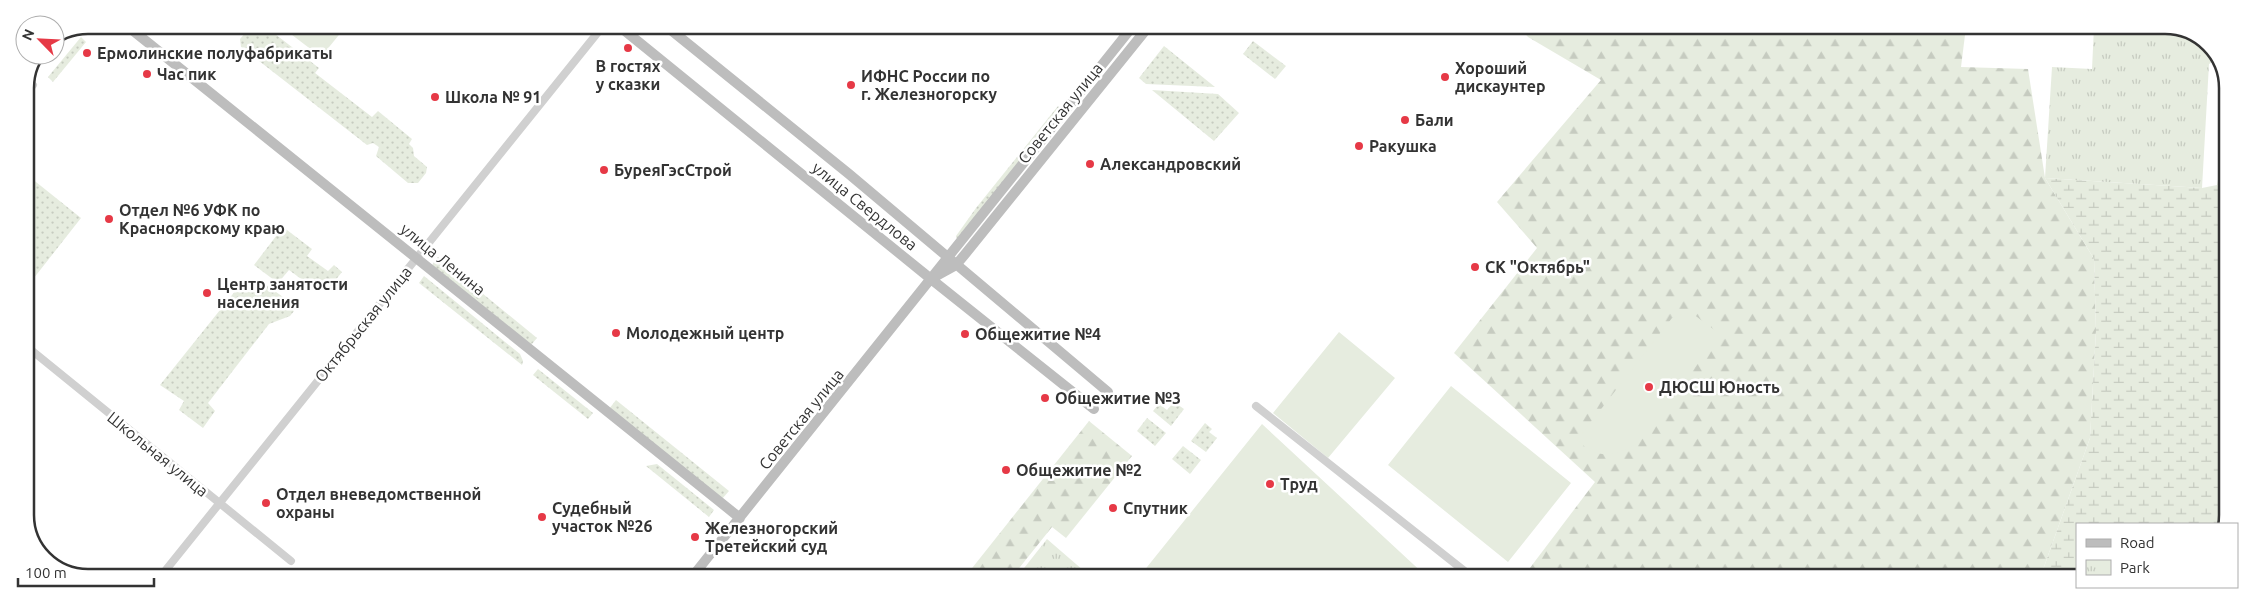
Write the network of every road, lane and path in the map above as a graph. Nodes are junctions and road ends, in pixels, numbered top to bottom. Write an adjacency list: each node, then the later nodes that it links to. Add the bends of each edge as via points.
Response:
1 (138, 34): 7 (main road, улица Ленина)
2 (597, 34): 7 (street, Октябрьская улица)
3 (629, 34): 9 (main road, улица Свердлова)
4 (676, 34): 8 (main road, улица Свердлова)
5 (1128, 34): 8 (main road, Советская улица)
6 (1142, 34): 8 (main road, Советская улица)
7 (417, 257): 14 (street, Октябрьская улица); 15 (main road, улица Ленина)
8 (952, 262): 9 (main road, Советская улица); 11 (main road, улица Свердлова)
9 (931, 279): 13 (main road, улица Свердлова); 15 (main road, Советская улица)
10 (34, 352): 14 (street, Школьная улица)
11 (1108, 392)
12 (1256, 406): 19 (street)
13 (1094, 409)
14 (219, 504): 16 (street, Школьная улица); 17 (street, Октябрьская улица)
15 (740, 518): 18 (main road, Советская улица)
16 (292, 562)
17 (167, 569)
18 (698, 569)
19 (1462, 569)

